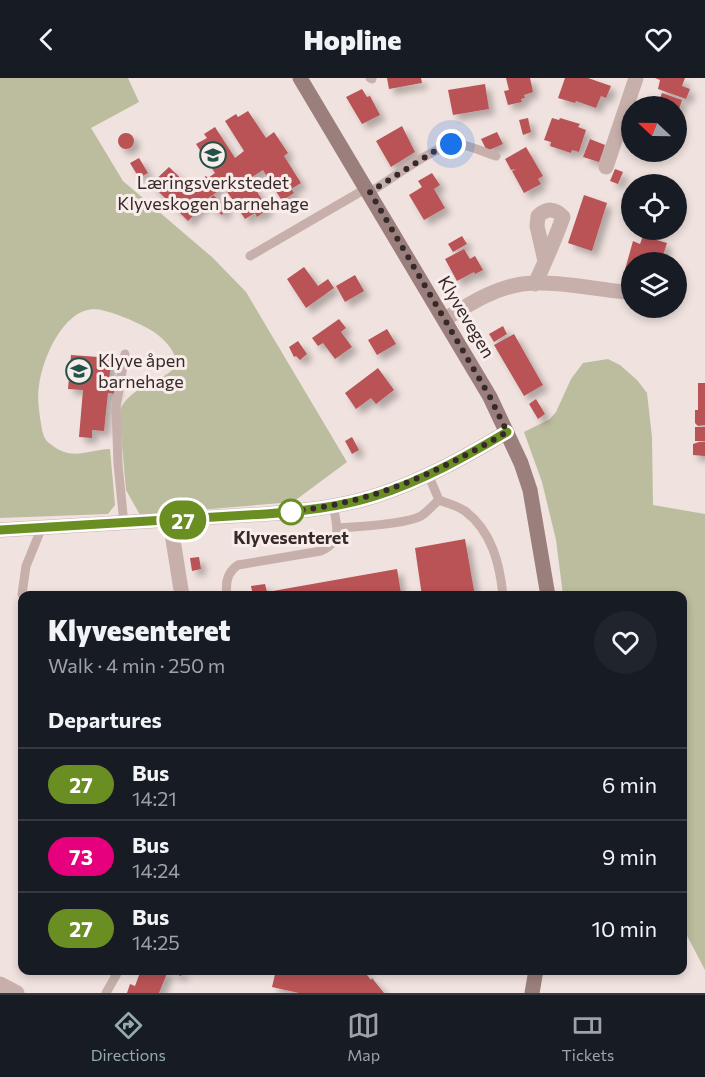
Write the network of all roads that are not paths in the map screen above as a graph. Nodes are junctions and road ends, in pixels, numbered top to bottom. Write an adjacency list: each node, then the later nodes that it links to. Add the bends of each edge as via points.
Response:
1 (300, 78): 5 (main road, Klyvevegen)
2 (636, 78): 4 (street)
3 (495, 156): 5 (lane, via 451,144)
4 (606, 166)
5 (368, 190): 6 (lane); 10 (main road, Klyvevegen)
6 (250, 256)
7 (545, 261): 8 (street)
8 (535, 284): 9 (street); 10 (street, via 487,296)
9 (621, 292)
10 (445, 319): 12 (main road, Klyvevegen)
11 (125, 354): 17 (lane, via 116,408)
12 (507, 432): 13 (street); 25 (main road, Klyvevegen, via 530,490)
13 (428, 474): 14 (lane); 15 (street, via 375,496)
14 (439, 500): 19 (lane, via 421,516); 24 (lane, via 464,511 477,524 494,549)
15 (333, 506): 16 (street); 19 (lane)
16 (170, 520): 17 (street); 22 (street)
17 (124, 524): 18 (street)
18 (42, 527): 20 (street); 21 (lane, via 26,566)
19 (337, 528): 23 (lane, via 331,546 321,551 238,565 227,579)
20 (0, 530)
21 (22, 591)
22 (181, 591)
23 (227, 591)
24 (502, 591)
25 (547, 591)
26 (116, 975): 30 (lane)
27 (535, 975): 31 (main road)
28 (0, 984): 29 (street)
29 (17, 993)
30 (106, 993)
31 (532, 993)

